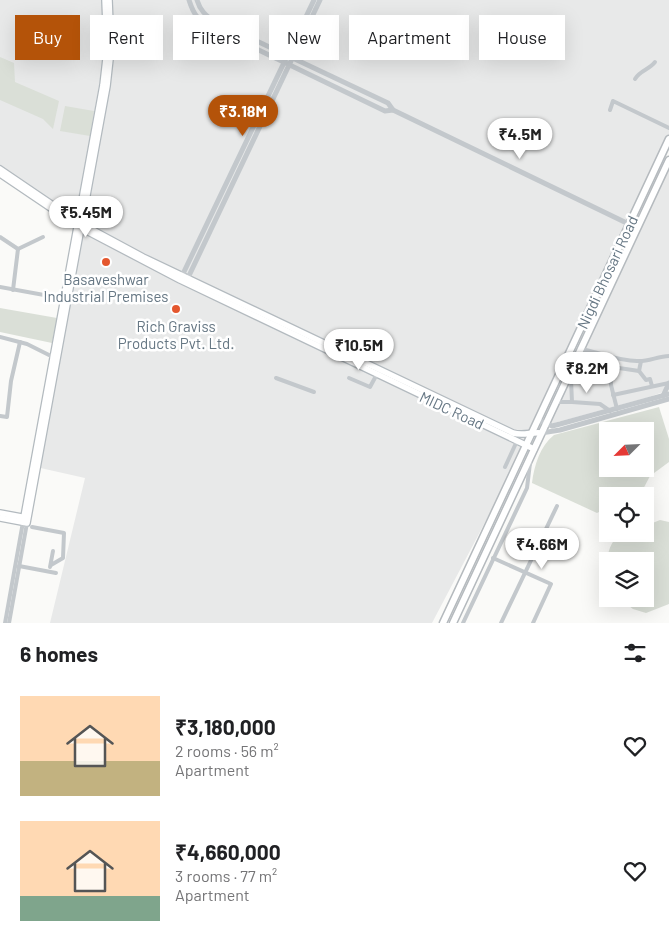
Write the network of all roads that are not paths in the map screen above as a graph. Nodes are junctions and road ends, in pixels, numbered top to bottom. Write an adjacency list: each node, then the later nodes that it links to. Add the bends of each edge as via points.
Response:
1 (104, 0): 24 (main road, via 106,61)
2 (109, 0): 24 (main road, via 110,61)
3 (189, 0): 7 (street)
4 (196, 0): 8 (street)
5 (314, 0): 9 (street)
6 (320, 0): 10 (street)
7 (195, 15)
8 (205, 15)
9 (308, 15)
10 (312, 15)
11 (259, 50): 15 (street)
12 (289, 60): 15 (street)
13 (296, 60): 17 (street, via 388,104)
14 (655, 62): 16 (street)
15 (287, 64): 17 (street, via 385,112); 30 (street)
16 (635, 79)
17 (393, 110): 25 (street)
18 (610, 110): 19 (street, via 613,101)
19 (669, 128)
20 (669, 139): 25 (main road, Nigdi Bhosari Road)
21 (669, 160): 26 (main road, Nigdi Bhosari Road)
22 (0, 169): 24 (main road)
23 (0, 174): 24 (main road)
24 (79, 225): 30 (main road); 33 (main road)
25 (629, 225): 26 (street); 59 (main road, Nigdi Bhosari Road)
26 (637, 228): 48 (main road, Nigdi Bhosari Road)
27 (0, 236): 29 (street)
28 (43, 236): 29 (street)
29 (18, 249): 32 (street)
30 (184, 280): 38 (main road)
31 (0, 287): 32 (street)
32 (13, 290): 33 (street)
33 (66, 299): 37 (main road)
34 (0, 337): 35 (street)
35 (20, 342): 37 (street); 58 (street, via 7,417)
36 (669, 356): 40 (street)
37 (55, 358): 71 (main road)
38 (350, 358): 44 (main road, MIDC Road); 61 (main road, via 513,433)
39 (612, 358): 40 (street); 41 (street); 42 (street, via 586,350)
40 (642, 361): 43 (street)
41 (611, 369): 43 (street); 45 (street)
42 (575, 371): 45 (street, via 590,375); 48 (street)
43 (639, 371): 50 (street, via 646,380 650,379)
44 (378, 374): 47 (street, via 370,386); 63 (main road, MIDC Road)
45 (611, 374): 52 (street)
46 (276, 378): 51 (street)
47 (349, 378)
48 (570, 378): 54 (main road, Nigdi Bhosari Road); 55 (street)
49 (669, 383): 50 (street); 53 (street)
50 (652, 386): 52 (street)
51 (314, 392)
52 (613, 395): 57 (street)
53 (668, 398): 57 (street); 57 (street)
54 (556, 402): 55 (street); 60 (main road, Nigdi Bhosari Road)
55 (572, 402): 56 (street, via 600,404)
56 (610, 411): 57 (street); 60 (street, via 552,426)
57 (618, 411): 62 (street)
58 (0, 416)
59 (538, 420): 60 (street); 61 (main road, Nigdi Bhosari Road)
60 (546, 424): 62 (main road, Nigdi Bhosari Road)
61 (532, 432): 62 (main road); 64 (main road, Nigdi Bhosari Road)
62 (541, 433): 65 (main road, Nigdi Bhosari Road)
63 (517, 441): 64 (main road, MIDC Road); 67 (street)
64 (526, 445): 65 (main road, MIDC Road); 81 (main road, Nigdi Bhosari Road)
65 (534, 449): 66 (main road, Nigdi Bhosari Road)
66 (530, 458): 73 (street, via 527,488); 82 (main road, Nigdi Bhosari Road)
67 (504, 467)
68 (557, 506): 78 (street)
69 (0, 514): 71 (main road)
70 (0, 518): 71 (main road)
71 (27, 522): 74 (street, via 64,533 63,558); 75 (street); 79 (street)
72 (53, 550): 74 (street)
73 (493, 558): 78 (street); 83 (street)
74 (51, 565): 76 (street)
75 (19, 566): 76 (street); 80 (street)
76 (48, 571): 77 (street)
77 (56, 573)
78 (525, 573): 84 (street); 85 (street, via 551,584)
79 (5, 623)
80 (9, 623)
81 (443, 623)
82 (453, 623)
83 (463, 623)
84 (501, 623)
85 (533, 623)

